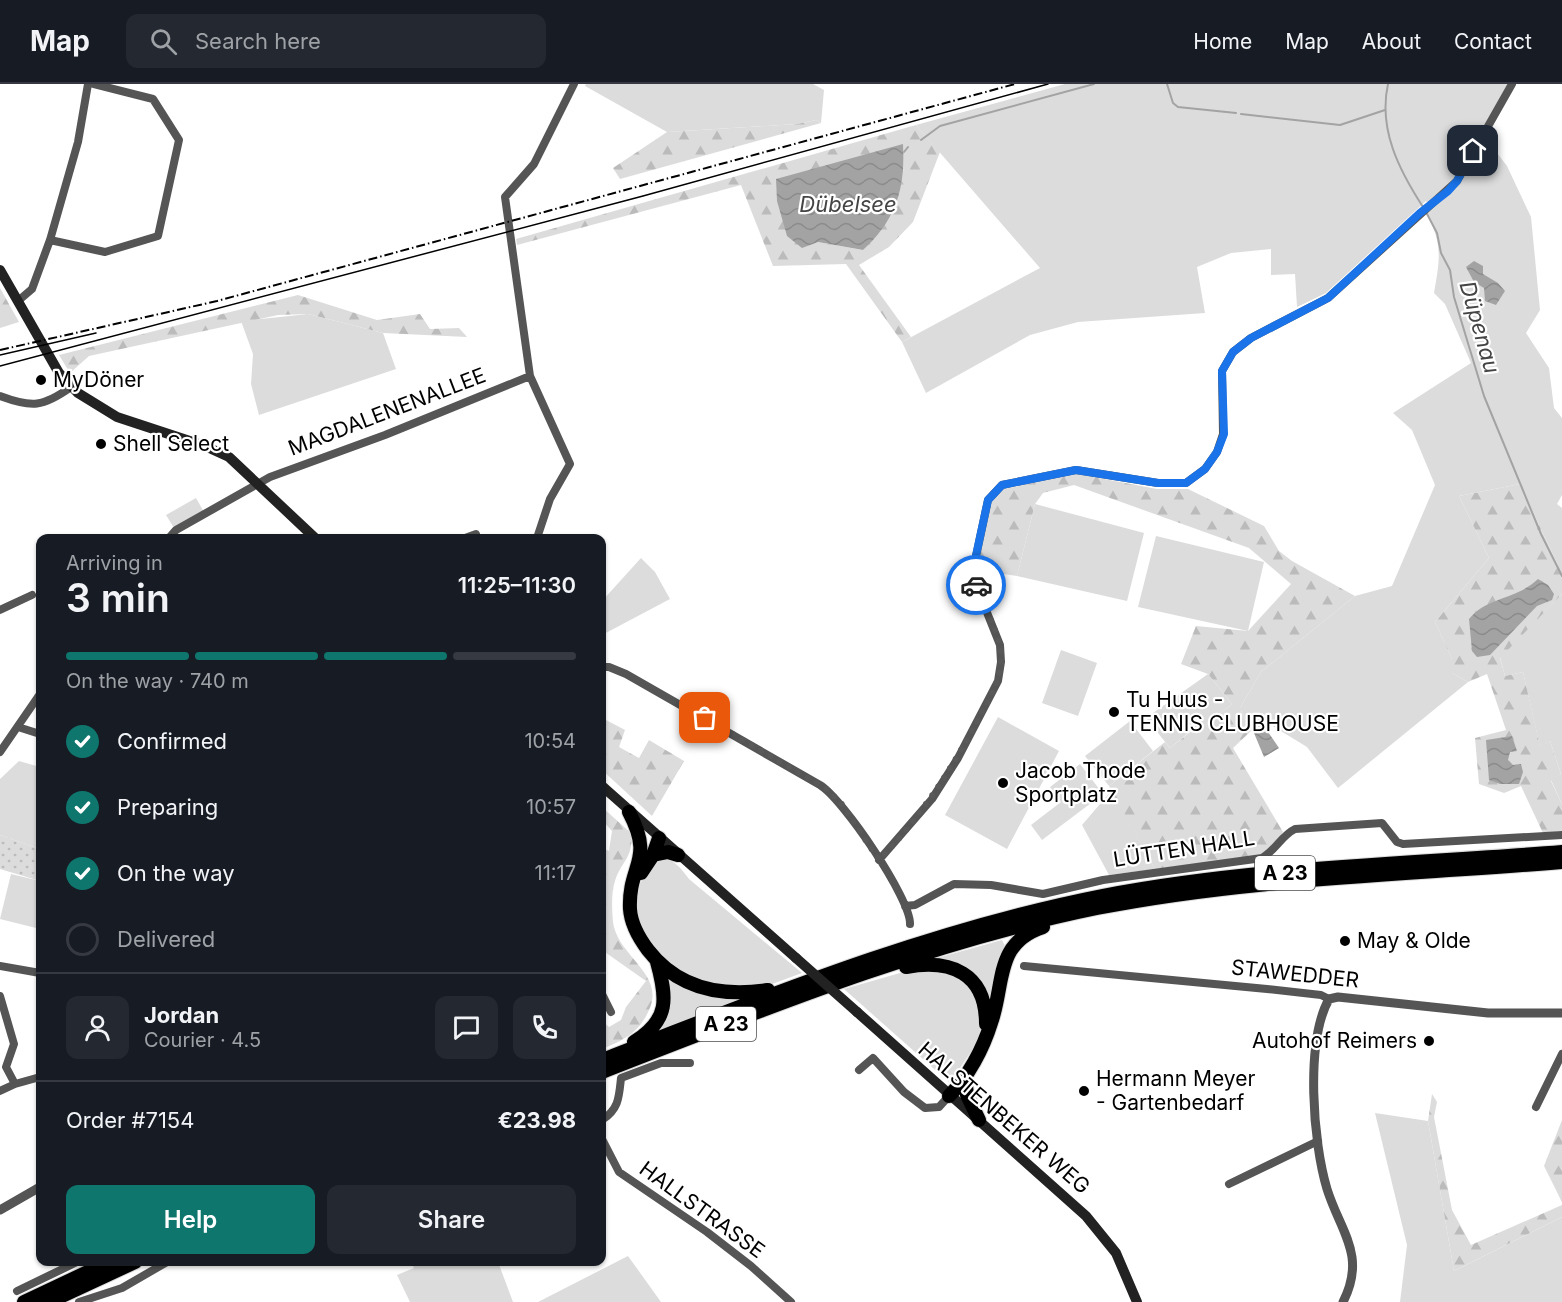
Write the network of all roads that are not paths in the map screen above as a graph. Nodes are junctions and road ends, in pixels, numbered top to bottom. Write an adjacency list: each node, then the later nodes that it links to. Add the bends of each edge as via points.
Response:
1 (88, 84): 5 (street, via 78,142)
2 (94, 84): 5 (street, via 153,99 179,140 158,236 105,252)
3 (574, 84): 8 (street, via 534,164 505,197)
4 (1512, 84): 29 (street, via 1457,181 1328,298 1251,338 1233,352 1222,371 1224,434 1205,469 1186,483 1158,483 1076,470 1002,485 988,500 972,574 1000,645 998,681 932,799)
5 (50, 240): 7 (street, via 32,289)
6 (0, 270): 7 (main road)
7 (18, 301): 9 (main road)
8 (530, 376): 11 (street, MAGDALENENALLEE); 14 (street, via 570,464 550,499)
9 (71, 387): 10 (street, via 36,405); 11 (main road, via 111,415 225,454 240,465)
10 (0, 396)
11 (255, 485): 12 (street, MAGDALENENALLEE); 13 (main road)
12 (173, 534)
13 (309, 534)
14 (538, 534)
15 (32, 595): 16 (street)
16 (0, 610)
17 (606, 667): 29 (street, via 626,674 823,786 841,803)
18 (36, 700): 19 (street)
19 (18, 727): 20 (street); 21 (street)
20 (36, 733)
21 (1, 748)
22 (606, 790): 23 (main road, HALSTENBEKER WEG)
23 (629, 812): 25 (main road, HALSTENBEKER WEG); 27 (highway)
24 (1562, 835): 31 (street, LÜTTEN HALL, via 1404,844 1397,842 1382,823 1295,829 1262,858 1103,880 1043,894 991,885 954,884 915,905)
25 (659, 838): 27 (highway); 28 (main road, HALSTENBEKER WEG)
26 (1562, 852): 39 (highway, A 23, via 1254,875 1103,896 958,931)
27 (647, 853): 28 (highway); 34 (highway, via 630,901 639,937)
28 (678, 855): 59 (main road, HALSTENBEKER WEG, bridge)
29 (879, 860): 31 (street)
30 (1562, 862): 32 (highway, A 23, via 1255,886)
31 (905, 906): 33 (street)
32 (1100, 908): 38 (highway, A 23, via 962,941); 48 (highway, via 1032,930 1014,945 1004,964 995,1012)
33 (910, 924)
34 (657, 962): 39 (highway, via 685,981 721,992 744,994); 50 (highway, via 665,998 658,1020)
35 (0, 966): 37 (street)
36 (1024, 966): 41 (street, STAWEDDER, via 1267,989)
37 (36, 972)
38 (851, 978): 48 (highway, via 925,963 955,969 970,979 984,1000); 52 (highway, A 23)
39 (794, 986): 51 (highway, A 23)
40 (0, 996): 43 (street)
41 (1329, 999): 45 (street, STAWEDDER, via 1488,1013); 63 (street, via 1319,1030 1314,1068)
42 (606, 1002): 44 (street)
43 (2, 1007): 46 (street)
44 (611, 1012)
45 (1562, 1013)
46 (11, 1033): 47 (street); 57 (street, via 14,1044 6,1067)
47 (0, 1036)
48 (985, 1039): 55 (highway)
49 (1562, 1054): 60 (street)
50 (606, 1061)
51 (606, 1062)
52 (606, 1063)
53 (690, 1063): 61 (street, via 661,1063 621,1078 618,1104)
54 (859, 1070): 59 (street, via 873,1058 904,1092 926,1108 939,1107)
55 (965, 1076): 59 (highway); 62 (highway, via 967,1095)
56 (36, 1078): 57 (street)
57 (15, 1084): 58 (street)
58 (0, 1091)
59 (949, 1096): 62 (main road, HALSTENBEKER WEG)
60 (1536, 1107)
61 (606, 1117)
62 (979, 1120): 76 (main road, HALSTENBEKER WEG, via 1098,1229 1126,1271)
63 (1318, 1141): 65 (street); 77 (street, via 1327,1188 1346,1230 1351,1252 1351,1274)
64 (606, 1147): 75 (street, HALLSTRASSE, via 619,1172 712,1236)
65 (1229, 1184)
66 (36, 1189): 67 (street)
67 (0, 1210)
68 (70, 1266): 72 (street)
69 (99, 1266): 72 (highway)
70 (126, 1266): 73 (highway)
71 (160, 1266): 74 (street, via 122,1288)
72 (21, 1296)
73 (49, 1302)
74 (79, 1302)
75 (791, 1302)
76 (1137, 1302)
77 (1342, 1302)

